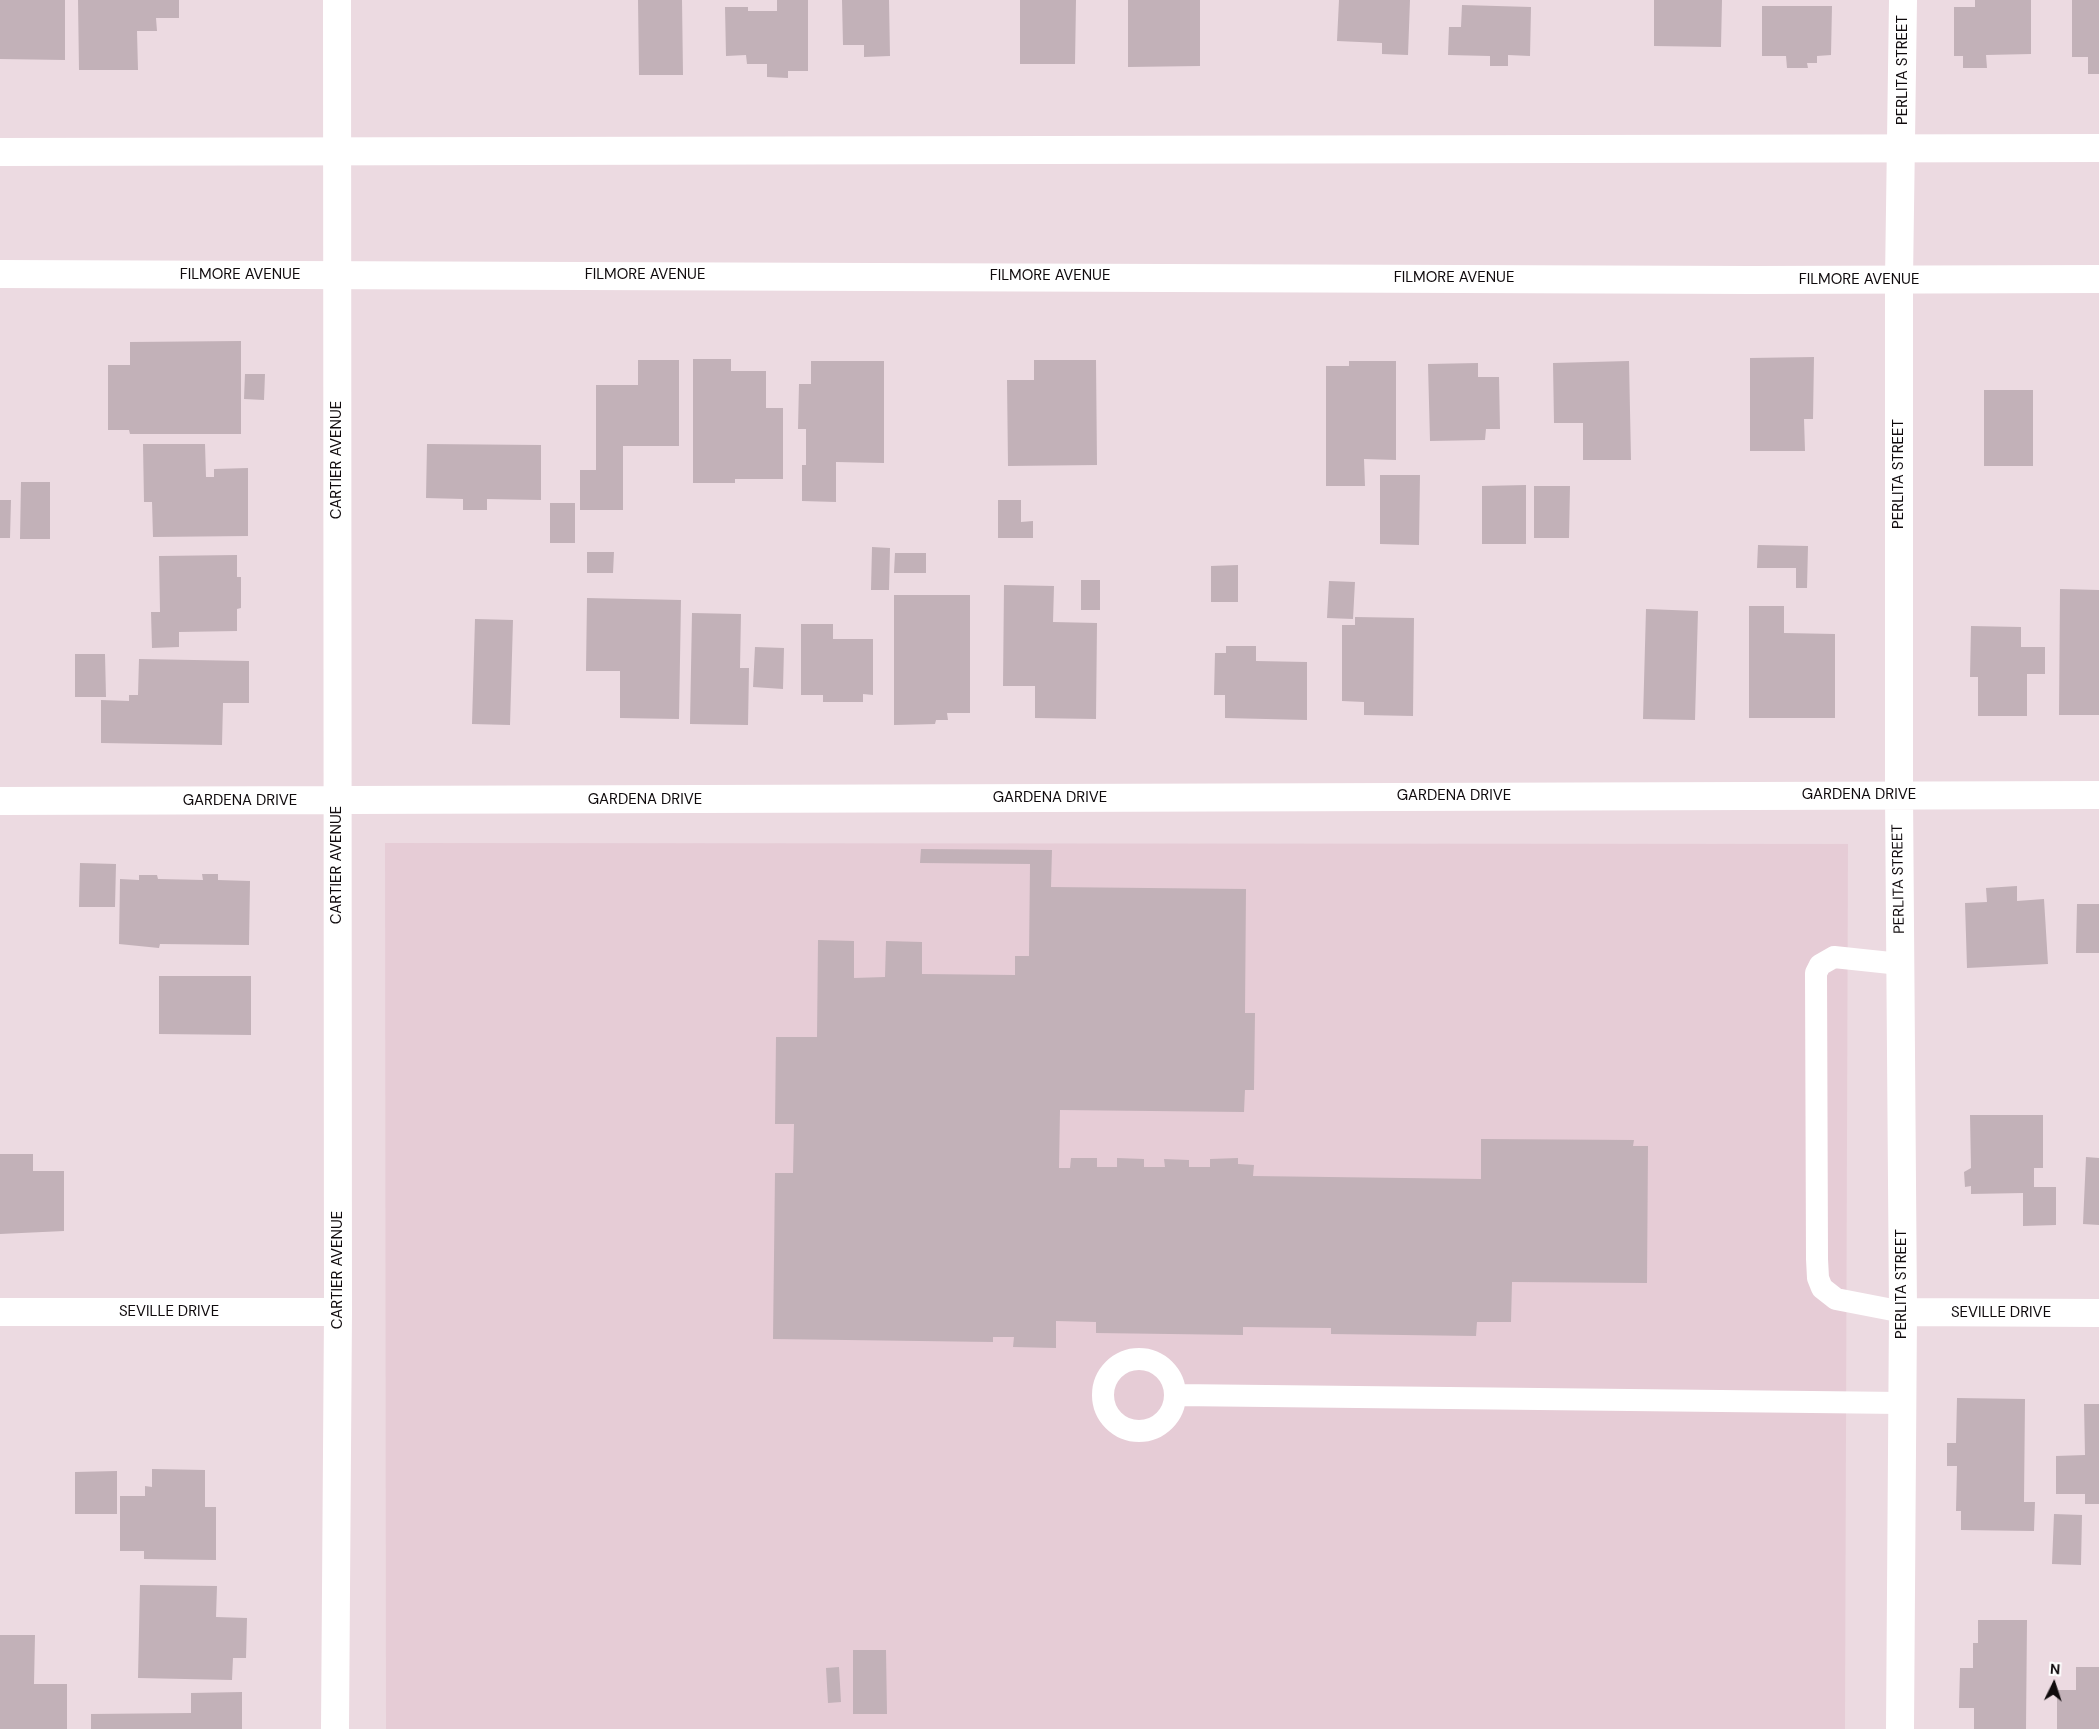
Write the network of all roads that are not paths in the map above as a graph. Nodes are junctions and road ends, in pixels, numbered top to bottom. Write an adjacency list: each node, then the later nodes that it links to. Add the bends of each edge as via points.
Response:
1 (337, 0): 6 (street, CARTIER AVENUE)
2 (1903, 0): 3 (street, PERLITA STREET)
3 (1902, 148): 4 (street); 6 (street); 10 (street, PERLITA STREET)
4 (2099, 148)
5 (0, 152): 6 (street)
6 (338, 152): 8 (street, CARTIER AVENUE)
7 (0, 274): 8 (street, FILMORE AVENUE)
8 (338, 276): 10 (street, FILMORE AVENUE); 14 (street, CARTIER AVENUE)
9 (2099, 278): 10 (street, FILMORE AVENUE)
10 (1899, 279): 11 (street, PERLITA STREET)
11 (1898, 795): 12 (street, GARDENA DRIVE); 14 (street, GARDENA DRIVE); 15 (street, PERLITA STREET)
12 (2099, 796)
13 (0, 801): 14 (street, GARDENA DRIVE)
14 (337, 801): 17 (street, CARTIER AVENUE)
15 (1900, 964): 18 (street, PERLITA STREET); 18 (lane, via 1834,957 1820,965 1816,973 1816,1259 1822,1288 1836,1299)
16 (0, 1312): 17 (street, SEVILLE DRIVE)
17 (338, 1312): 22 (street, CARTIER AVENUE)
18 (1903, 1312): 19 (street, SEVILLE DRIVE); 21 (street, PERLITA STREET)
19 (2099, 1313)
20 (1176, 1395): 21 (lane)
21 (1902, 1404): 23 (street, PERLITA STREET)
22 (335, 1729)
23 (1900, 1729)

